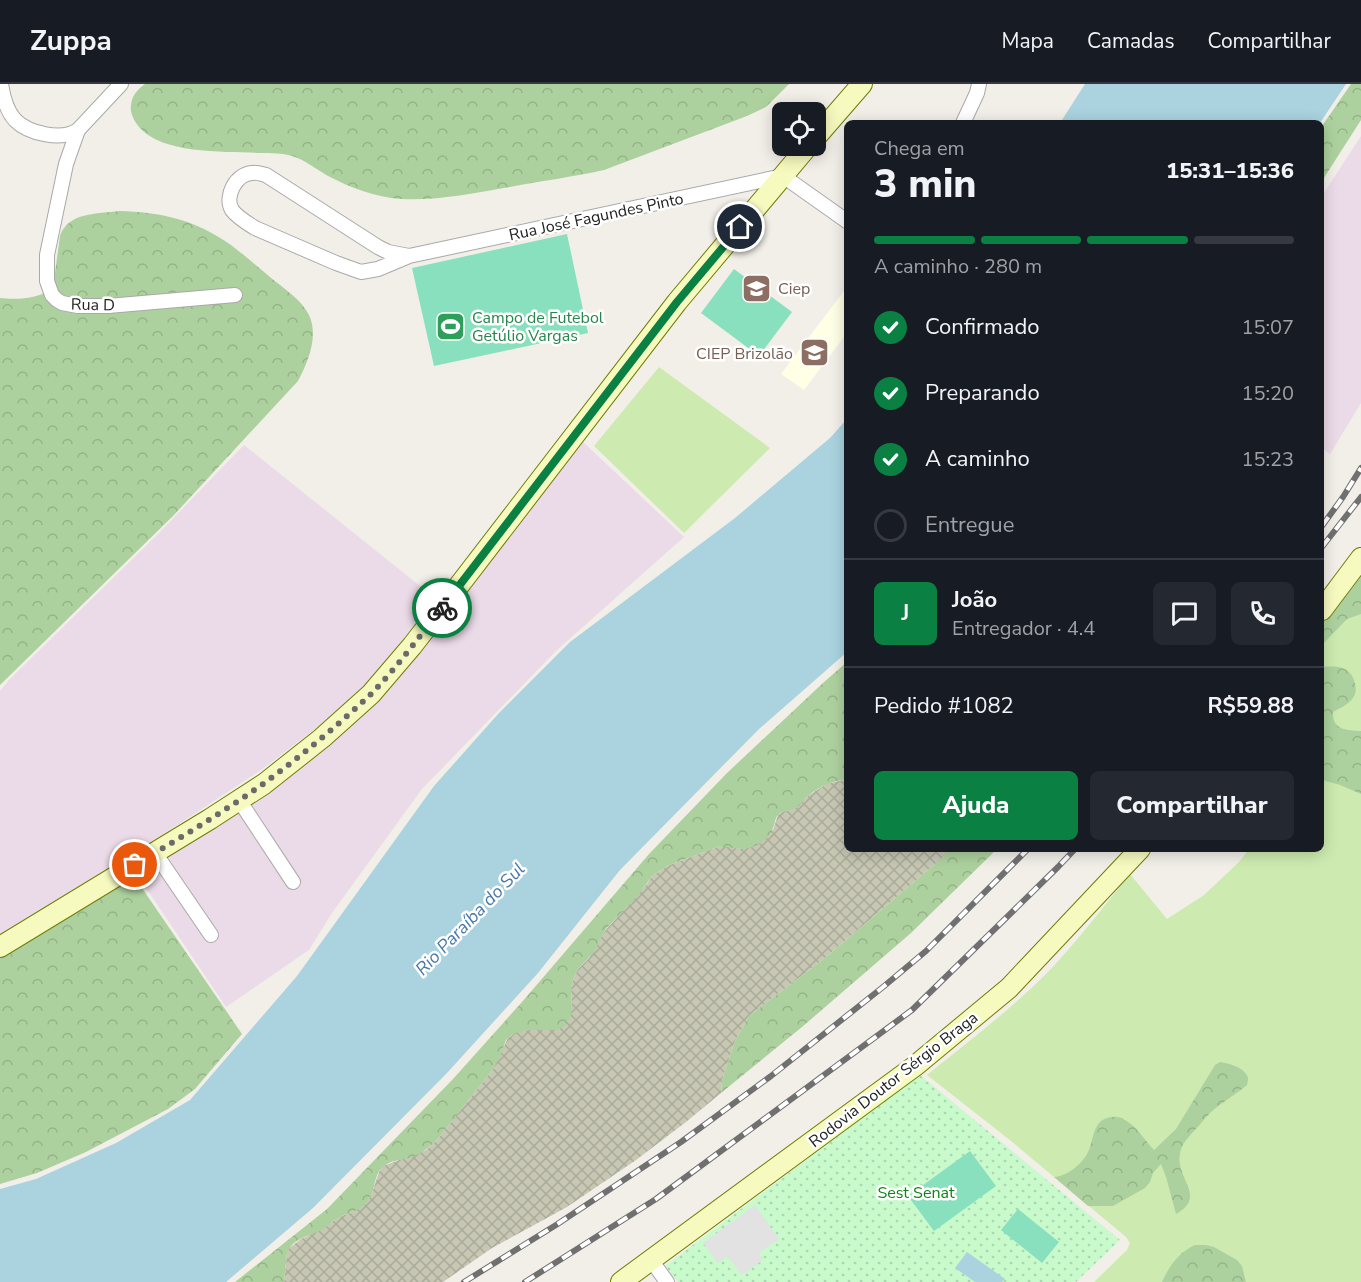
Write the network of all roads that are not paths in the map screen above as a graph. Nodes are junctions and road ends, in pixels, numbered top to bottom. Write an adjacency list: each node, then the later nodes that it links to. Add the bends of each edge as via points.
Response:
1 (121, 84): 9 (street, Rua D)
2 (862, 84): 8 (main road)
3 (979, 84): 6 (street)
4 (1, 92): 7 (street)
5 (0, 112): 7 (street)
6 (964, 120)
7 (17, 122): 10 (street)
8 (826, 125)
9 (78, 130): 10 (street, via 58,136); 12 (street, Rua D)
10 (36, 131): 12 (street, via 61,144)
11 (800, 156): 13 (main road)
12 (67, 160): 16 (street, Rua D, via 46,264 49,287 57,300 78,306 108,306)
13 (783, 176): 14 (street); 15 (street, Rua José Fagundes Pinto); 19 (main road, via 677,302 412,646 370,694 322,738)
14 (844, 219)
15 (409, 256): 15 (street, Rua José Fagundes Pinto, via 378,247 266,175 246,174 230,194 232,210 262,232 361,272)
16 (235, 295)
17 (1361, 558): 18 (main road)
18 (1324, 607)
19 (238, 800): 21 (main road); 22 (street)
20 (1137, 852): 25 (main road, Rodovia Doutor Sérgio Braga, via 1009,988 915,1066)
21 (155, 853): 23 (street); 24 (main road)
22 (292, 882)
23 (211, 935)
24 (0, 948)
25 (651, 1260): 26 (main road, Rodovia Doutor Sérgio Braga); 27 (street)
26 (621, 1282)
27 (667, 1282)

